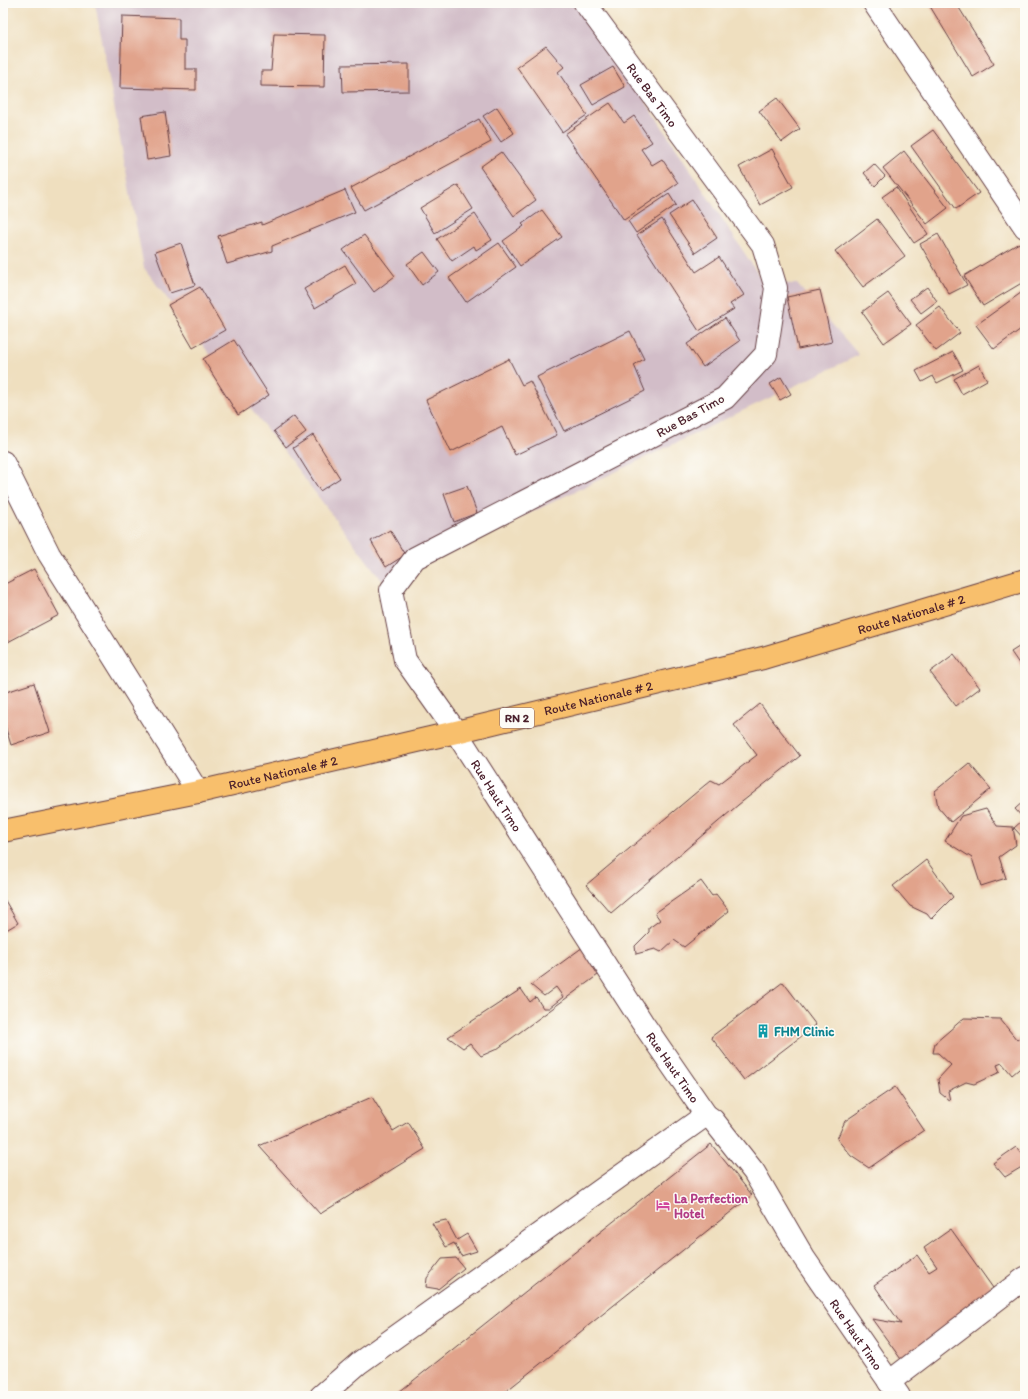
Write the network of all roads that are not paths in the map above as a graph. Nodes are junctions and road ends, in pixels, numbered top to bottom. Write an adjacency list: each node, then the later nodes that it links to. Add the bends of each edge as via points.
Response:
1 (585, 3): 6 (street, Rue Bas Timo, via 763,245 776,288 766,354 725,398 415,558 391,590 405,660)
2 (874, 3): 3 (street)
3 (1025, 227)
4 (3, 462): 7 (street, via 49,554)
5 (1025, 580): 6 (main road, Route Nationale # 2 / RN 2, via 763,658)
6 (456, 732): 7 (main road, Route Nationale # 2 / RN 2); 9 (street, Rue Haut Timo, via 642,1022)
7 (198, 792): 8 (main road, Route Nationale # 2 / RN 2)
8 (3, 831)
9 (706, 1115): 11 (street, Rue Haut Timo, via 754,1172 804,1258); 12 (street, via 359,1363)
10 (1025, 1278): 11 (street)
11 (894, 1389)
12 (321, 1396)

